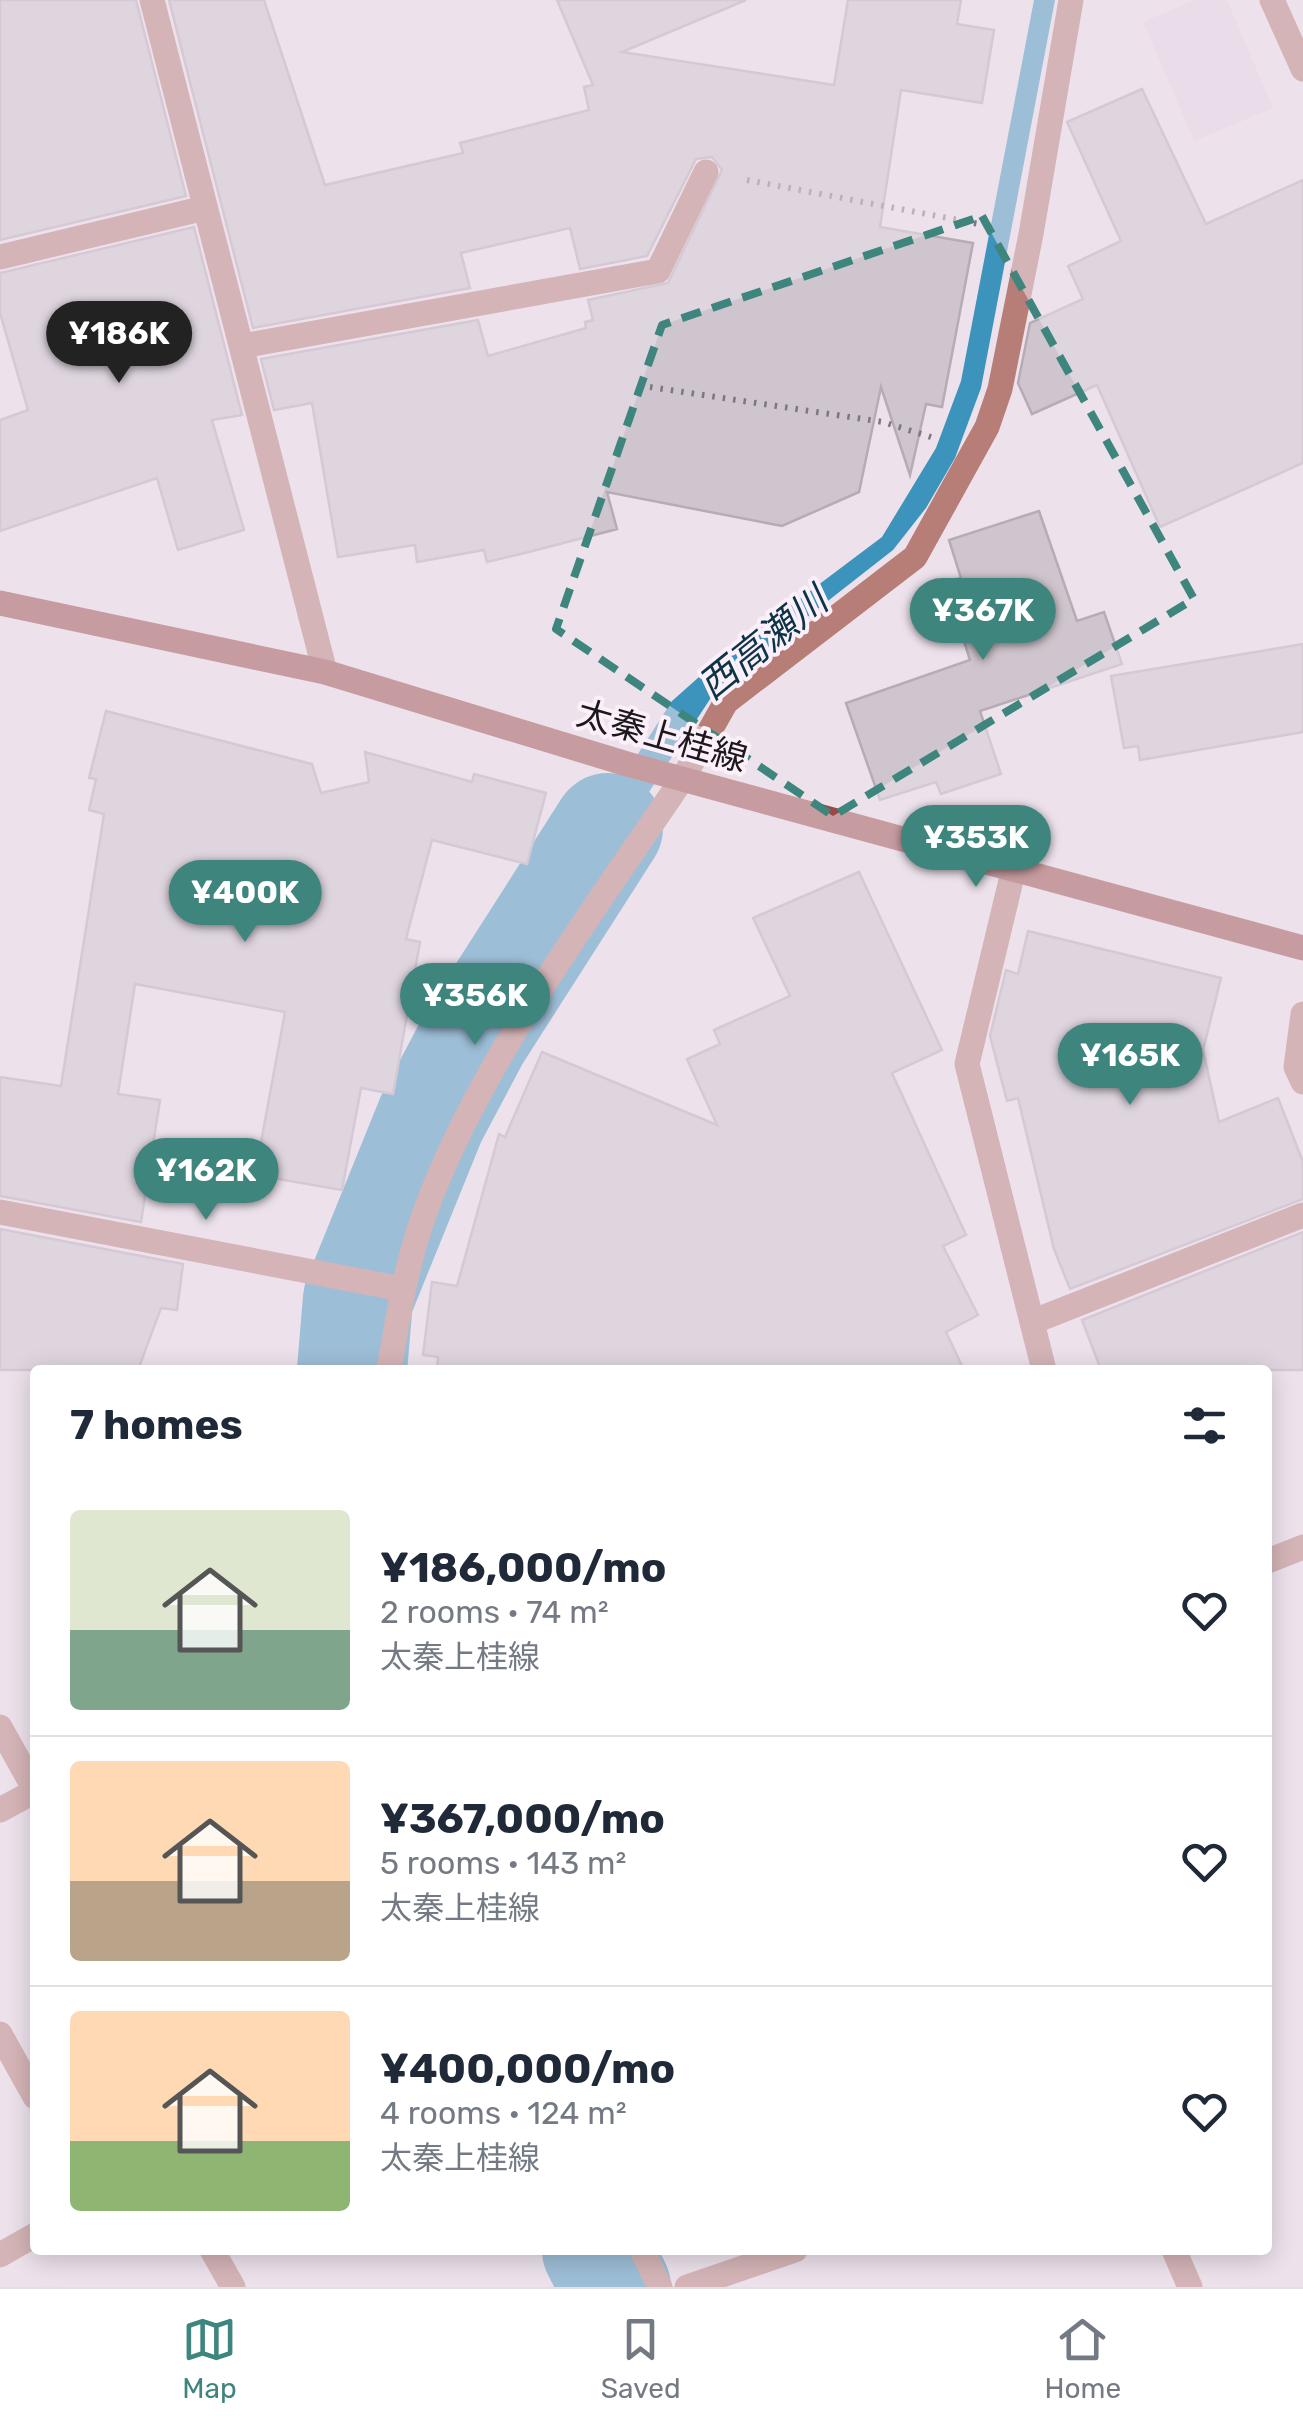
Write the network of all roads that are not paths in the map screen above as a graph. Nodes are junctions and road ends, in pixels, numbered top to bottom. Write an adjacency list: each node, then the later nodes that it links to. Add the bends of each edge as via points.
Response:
1 (152, 0): 6 (street)
2 (1071, 0): 11 (street, via 1000,389 975,451 915,557 726,702)
3 (1272, 0): 4 (street)
4 (1303, 70)
5 (706, 172): 8 (street, via 658,271)
6 (205, 208): 7 (street); 8 (street)
7 (0, 257)
8 (242, 346): 10 (street)
9 (0, 603): 10 (main road, 太秦上桂線)
10 (325, 672): 11 (main road, 太秦上桂線)
11 (674, 776): 12 (main road, 太秦上桂線); 18 (street, via 489,1076 425,1212)
12 (1013, 872): 13 (main road, 太秦上桂線); 19 (street, via 967,1064)
13 (1303, 948)
14 (1303, 1014): 15 (street, via 1296,1066)
15 (1303, 1082)
16 (0, 1212): 18 (street)
17 (1303, 1215): 19 (street)
18 (402, 1289): 20 (street)
19 (1032, 1322): 21 (street)
20 (391, 1365)
21 (1043, 1365)
22 (1303, 1547): 23 (street)
23 (1272, 1560)
24 (0, 1727): 25 (street)
25 (30, 1781)
26 (30, 1793): 27 (street)
27 (0, 1810)
28 (0, 2034): 29 (street)
29 (30, 2088)
30 (30, 2237): 31 (street)
31 (0, 2255)
32 (215, 2255): 36 (street)
33 (644, 2255): 37 (street)
34 (780, 2255): 38 (street)
35 (1176, 2255): 39 (street)
36 (233, 2287)
37 (660, 2287)
38 (687, 2287)
39 (1190, 2287)

